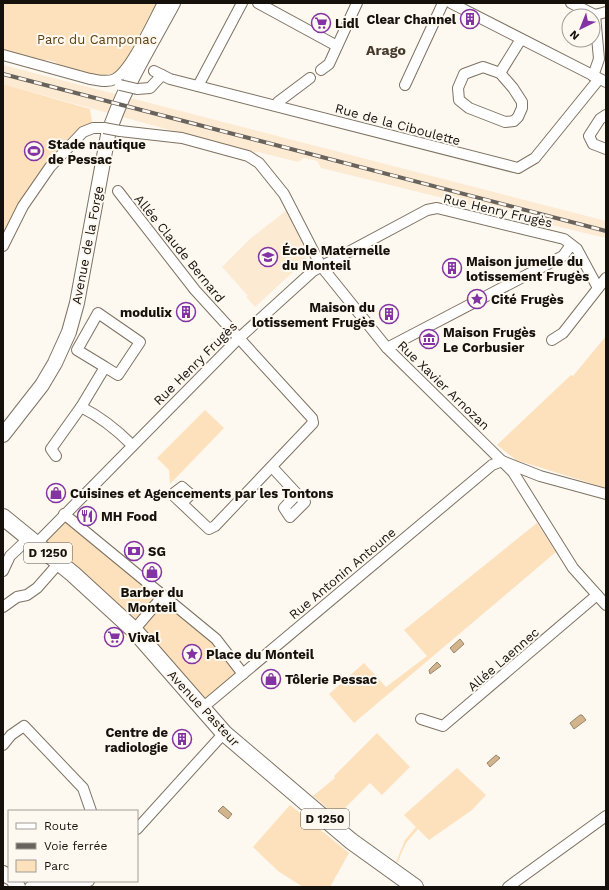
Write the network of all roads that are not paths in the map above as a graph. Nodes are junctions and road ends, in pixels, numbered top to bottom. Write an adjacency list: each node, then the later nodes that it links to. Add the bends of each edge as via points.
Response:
1 (163, 3): 18 (street)
2 (173, 3): 35 (main road, Avenue de la Forge, via 130,81 110,129 77,303 62,348 37,394)
3 (242, 3): 20 (street)
4 (258, 3): 11 (street)
5 (357, 3): 11 (street)
6 (443, 3): 19 (street)
7 (451, 3): 10 (street)
8 (571, 3): 9 (street)
9 (581, 8)
10 (521, 39): 15 (street); 17 (street)
11 (337, 46): 14 (street, via 329,64)
12 (598, 48): 17 (street)
13 (3, 55): 18 (street, via 90,79)
14 (321, 70)
15 (500, 73): 15 (street, via 483,67 467,72 459,82 458,98 468,108 505,122 514,121 521,113 522,102)
16 (310, 78): 21 (street, via 278,102)
17 (599, 79): 21 (street, Rue de la Ciboulette, via 535,158 518,168)
18 (117, 82): 20 (street, Rue de la Ciboulette, bridge, via 137,89 150,88 158,73)
19 (405, 85)
20 (198, 86): 21 (street, Rue de la Ciboulette)
21 (277, 106)
22 (606, 115): 23 (street, via 600,119 589,136 593,144)
23 (606, 149)
24 (118, 191): 30 (street, Allée Claude Bernard, via 195,290)
25 (572, 244): 27 (street, Rue Henry Frugès, via 564,239 437,208 427,210); 29 (street); 32 (street, via 563,256)
26 (3, 246): 27 (street, Rue Xavier Arnozan, bridge, via 23,206 50,167 79,136 93,128 104,128 182,138 248,156 259,163 284,194)
27 (321, 266): 30 (street, Rue Henry Frugès, via 312,271); 32 (street, Rue Xavier Arnozan)
28 (606, 278): 29 (street)
29 (598, 288): 31 (street, via 563,333)
30 (238, 339): 36 (street, Rue Henry Frugès); 39 (street, Allée Claude Bernard, via 312,418 313,423)
31 (552, 340)
32 (387, 348): 38 (street, Rue Xavier Arnozan)
33 (105, 367): 33 (street, via 77,350 98,313 140,342 118,375); 34 (street)
34 (81, 407): 36 (street, via 111,425); 37 (street, via 51,449)
35 (3, 435)
36 (132, 444): 43 (street, Rue Henry Frugès)
37 (56, 456)
38 (502, 461): 41 (street, via 540,476); 48 (street, Rue Xavier Arnozan, via 513,472 573,568); 53 (street, Rue Antonin Antoune, via 492,465)
39 (272, 468): 40 (street); 42 (street, via 215,526 209,529)
40 (297, 494)
41 (606, 494)
42 (182, 503)
43 (64, 514): 45 (street, Rue Henry Frugès); 49 (street)
44 (3, 517): 45 (main road, Avenue Pasteur / D 1250)
45 (32, 541): 46 (main road, Avenue Pasteur / D 1250); 47 (street, Rue Henry Frugès, via 10,556)
46 (59, 563): 51 (street, via 37,588 27,595 17,597); 52 (main road, Avenue Pasteur / D 1250)
47 (3, 571)
48 (597, 595): 50 (street, Rue Xavier Arnozan); 55 (street, Allée Laennec, via 443,726)
49 (164, 596): 52 (street); 53 (street, via 216,639)
50 (606, 605)
51 (3, 608)
52 (134, 630): 54 (main road, Avenue Pasteur / D 1250)
53 (243, 674): 54 (street, Rue Antonin Antoune)
54 (201, 709): 56 (main road, Avenue Pasteur / D 1250)
55 (422, 719)
56 (224, 733): 60 (street); 63 (main road, Avenue Pasteur / D 1250, via 351,841)
57 (3, 745): 58 (street, via 11,735 24,726 83,788)
58 (91, 810)
59 (606, 816): 64 (street)
60 (138, 828)
61 (86, 884): 62 (street, via 74,886 44,882)
62 (30, 887)
63 (415, 887)
64 (508, 887)

